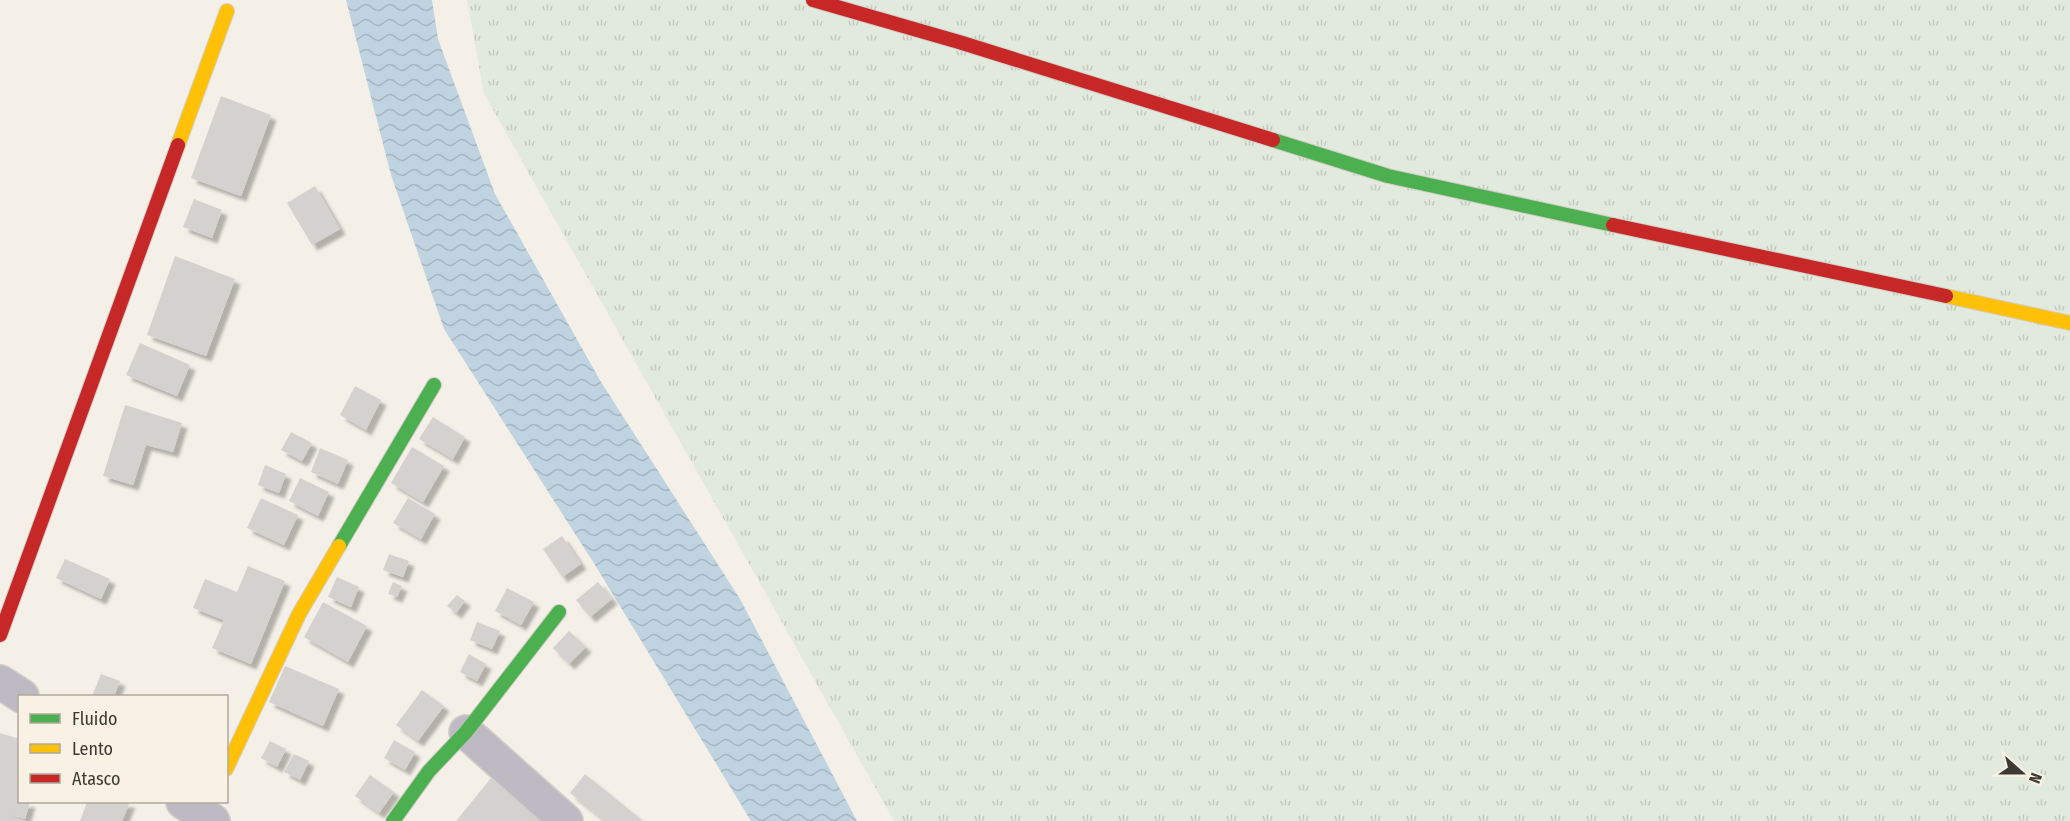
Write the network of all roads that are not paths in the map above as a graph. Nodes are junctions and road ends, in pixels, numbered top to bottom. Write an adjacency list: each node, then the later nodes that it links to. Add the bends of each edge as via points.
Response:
1 (813, 0): 3 (street, via 1388,176)
2 (227, 11): 6 (street)
3 (2070, 323)
4 (434, 385): 10 (street, via 299,614)
5 (560, 612): 9 (street)
6 (0, 635)
7 (0, 682): 8 (street)
8 (20, 695)
9 (466, 732): 11 (street, via 429,771); 12 (street)
10 (228, 765)
11 (393, 821)
12 (566, 821)

